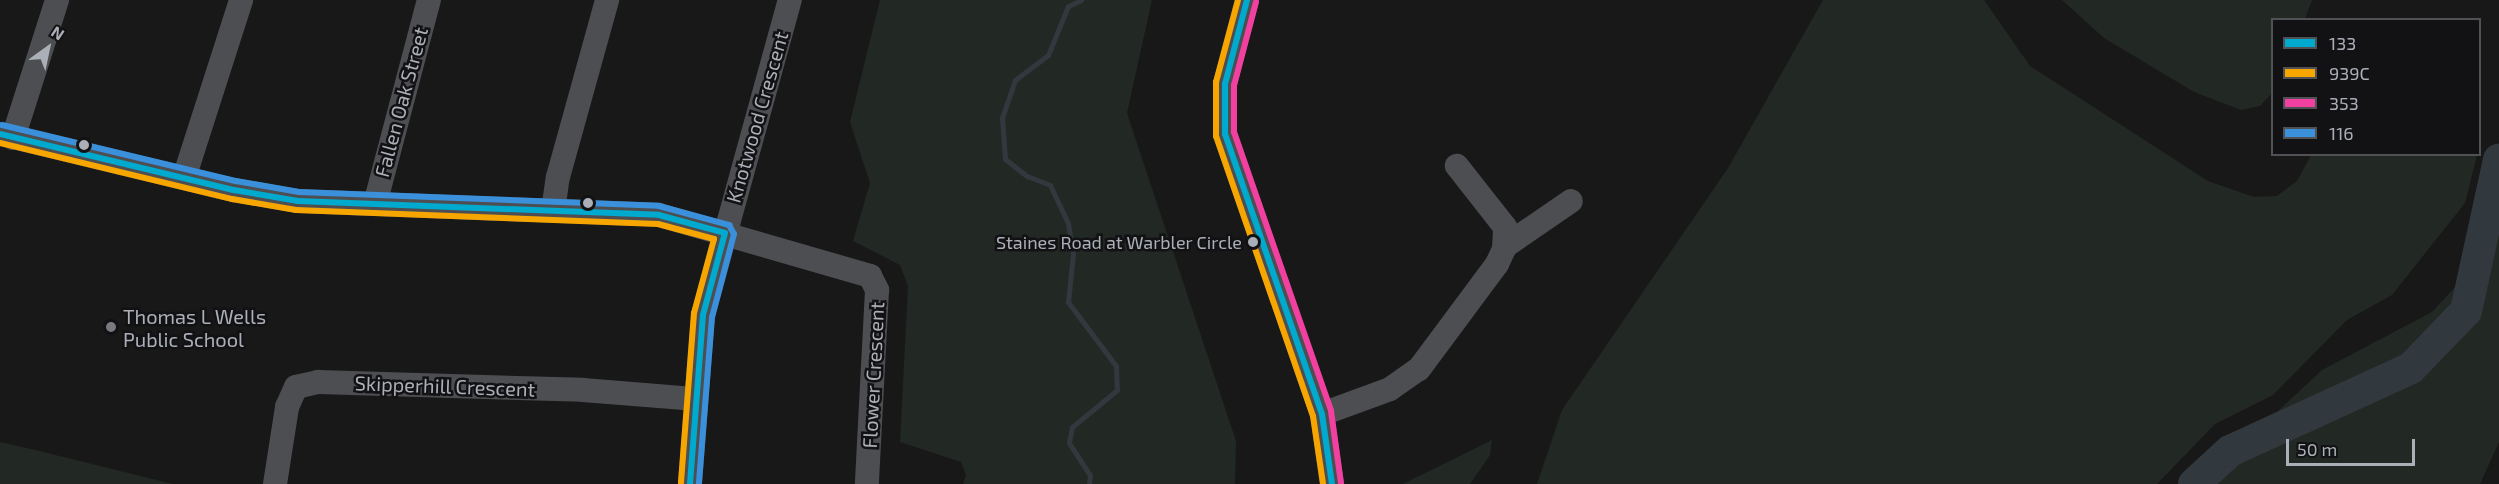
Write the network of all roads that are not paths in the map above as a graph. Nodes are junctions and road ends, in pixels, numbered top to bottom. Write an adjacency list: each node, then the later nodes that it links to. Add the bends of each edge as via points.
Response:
1 (57, 0): 7 (street)
2 (242, 0): 9 (street)
3 (429, 0): 11 (street, Fallen Oak Street)
4 (607, 0): 12 (street, via 558,177)
5 (790, 0): 13 (street, Knotwood Crescent)
6 (1247, 0): 16 (street, via 1225,84 1226,134)
7 (7, 136): 9 (street, Flower Crescent)
8 (1457, 166): 14 (street, via 1505,227)
9 (184, 178): 11 (street, Flower Crescent, via 298,201)
10 (1571, 201): 14 (street)
11 (375, 204): 12 (street, Flower Crescent)
12 (553, 211): 13 (street, Flower Crescent, via 659,215)
13 (725, 233): 15 (street, Knotwood Crescent, via 703,315); 19 (street, Flower Crescent, via 870,276 877,290)
14 (1504, 247): 16 (street, via 1497,264 1419,369 1390,388)
15 (694, 399): 17 (street, Skipperhill Crescent, via 583,390 318,382 296,387 287,407); 18 (street, Knotwood Crescent)
16 (1322, 414): 20 (street)
17 (275, 484)
18 (690, 484)
19 (867, 484)
20 (1332, 484)

